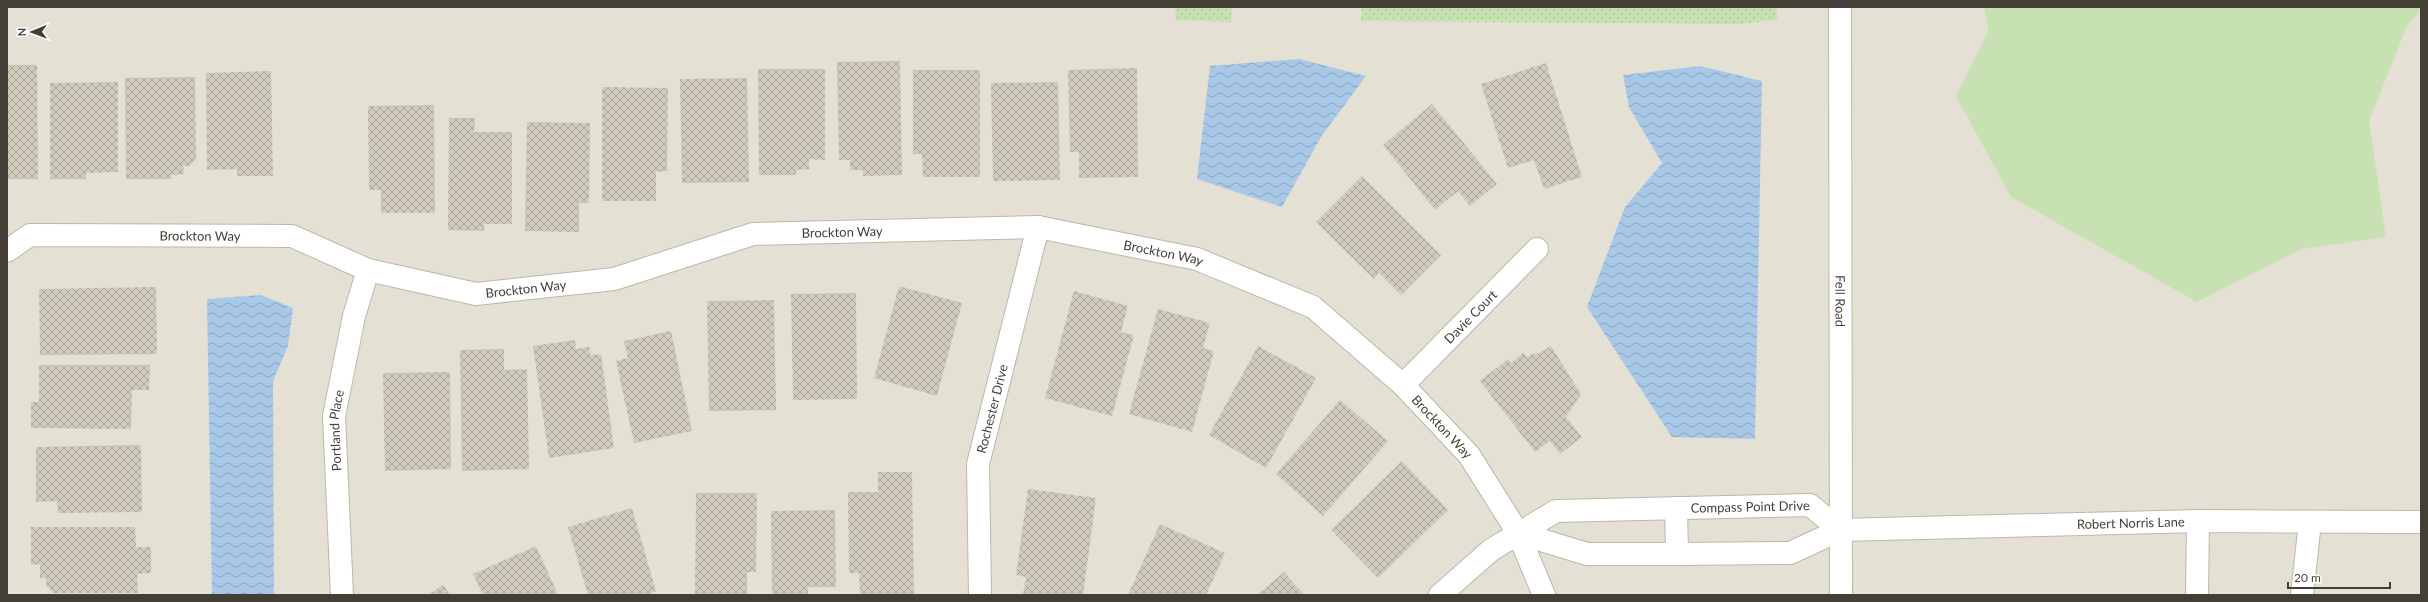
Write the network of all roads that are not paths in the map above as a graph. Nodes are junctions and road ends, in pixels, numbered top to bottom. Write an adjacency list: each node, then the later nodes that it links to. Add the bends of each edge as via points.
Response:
1 (1840, 7): 11 (street, Fell Road)
2 (1038, 227): 5 (street, Brockton Way, via 753,234 614,279 476,294); 6 (street, Brockton Way, via 1197,259 1313,307); 15 (street, Rochester Drive, via 978,464)
3 (1537, 249): 6 (street, Davie Court)
4 (7, 251): 5 (street, Brockton Way, via 30,235 292,236)
5 (368, 270): 14 (street, Portland Place, via 354,316 334,416)
6 (1403, 385): 12 (street, Brockton Way, via 1469,455)
7 (1676, 508): 11 (street, Compass Point Drive, via 1810,505); 12 (street, Compass Point Drive, via 1556,511); 13 (street)
8 (2198, 521): 9 (street, Robert Norris Lane); 11 (street, Robert Norris Lane); 19 (street)
9 (2310, 522): 10 (street, Robert Norris Lane); 20 (street)
10 (2421, 522)
11 (1840, 530): 13 (street, via 1790,553); 18 (street, Fell Road)
12 (1518, 532): 13 (street, via 1587,554); 16 (street, Compass Point Drive, via 1491,550); 17 (street, Brockton Way)
13 (1677, 554)
14 (342, 595)
15 (980, 595)
16 (1440, 595)
17 (1544, 595)
18 (1841, 595)
19 (2198, 595)
20 (2302, 595)

